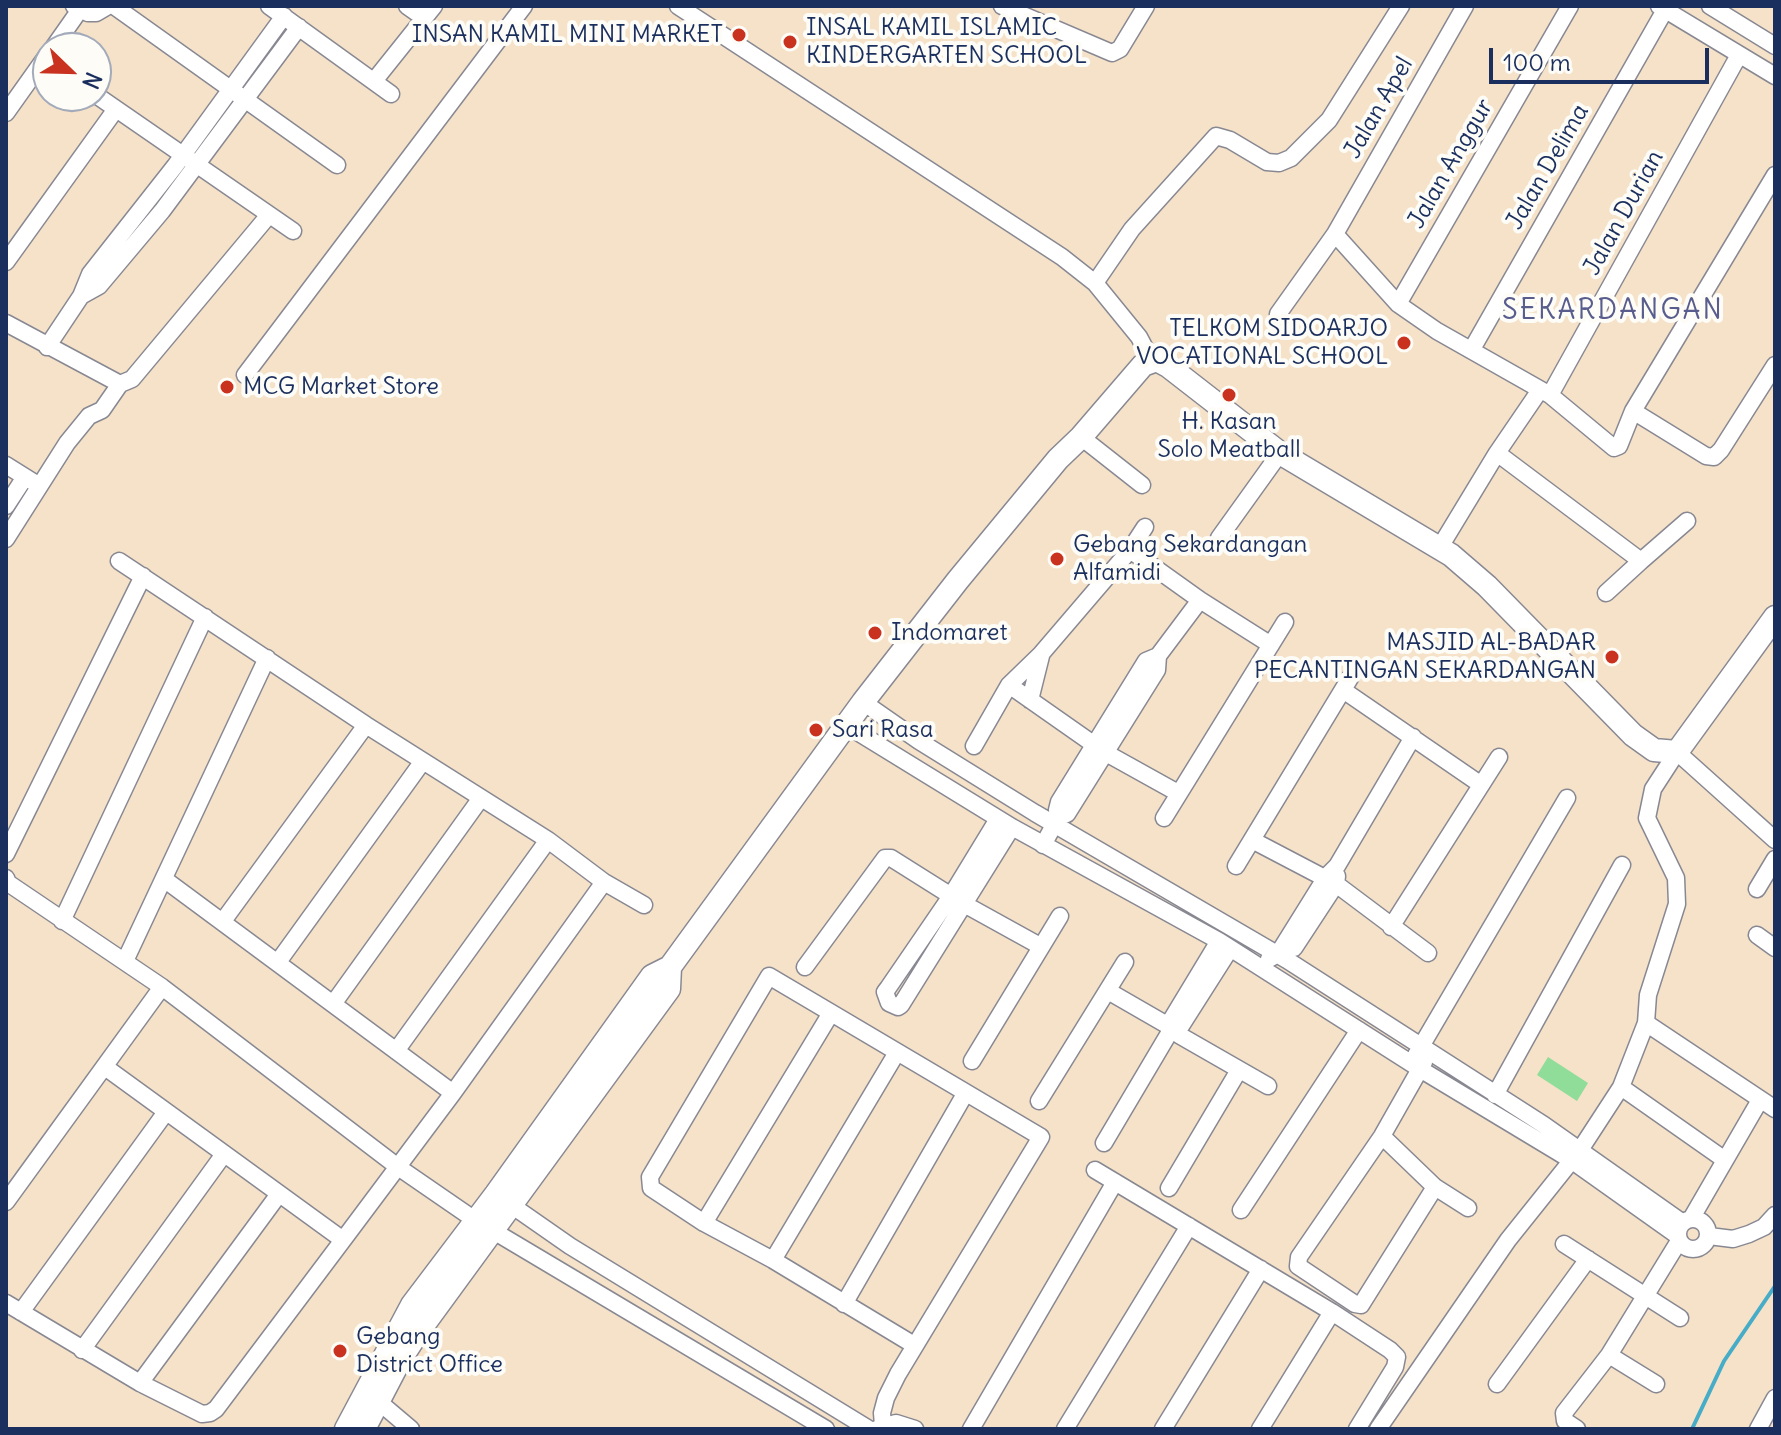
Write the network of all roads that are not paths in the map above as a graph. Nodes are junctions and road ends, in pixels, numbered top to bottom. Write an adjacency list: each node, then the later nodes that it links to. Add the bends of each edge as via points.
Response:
1 (111, 6): 12 (street, via 96,13); 23 (street)
2 (269, 6): 15 (street)
3 (407, 6): 14 (street)
4 (524, 6): 44 (street)
5 (678, 6): 36 (street)
6 (1002, 6): 7 (street, via 1112,53 1120,49)
7 (1146, 6)
8 (1401, 6): 36 (street, via 1329,120 1291,158 1267,162 1216,136 1132,229)
9 (1465, 6): 34 (street, Jalan Apel)
10 (1570, 6): 37 (street, Jalan Anggur)
11 (1710, 6): 18 (street)
12 (76, 8): 17 (street)
13 (1662, 8): 19 (street); 41 (street, Jalan Delima)
14 (430, 10): 22 (street)
15 (284, 16): 16 (street); 23 (street)
16 (299, 27): 22 (street); 25 (street)
17 (62, 32)
18 (1775, 46)
19 (1739, 55): 21 (street); 46 (street, Jalan Durian)
20 (32, 76): 28 (street)
21 (1775, 76)
22 (374, 81): 24 (street)
23 (232, 90): 25 (street); 29 (street)
24 (391, 94)
25 (246, 100): 29 (street); 30 (street)
26 (112, 106): 27 (street)
27 (116, 109): 29 (street); 35 (street)
28 (6, 113)
29 (190, 160): 32 (street); 40 (street, via 90,274)
30 (337, 165)
31 (1775, 175): 47 (street)
32 (269, 215): 33 (street); 45 (street, via 132,379)
33 (293, 231)
34 (1335, 234): 37 (street); 38 (street, Jalan Apel)
35 (6, 262)
36 (1095, 283): 42 (street, via 1146,347)
37 (1398, 304): 41 (street)
38 (1278, 314)
39 (6, 323): 40 (street)
40 (47, 347): 45 (street)
41 (1472, 349): 46 (street)
42 (1143, 365): 48 (street); 49 (street, via 1157,360 1168,366)
43 (1775, 365): 47 (street, via 1714,457)
44 (245, 375)
45 (120, 384): 53 (street, via 102,410 89,416)
46 (1545, 392): 47 (street, via 1614,448); 50 (street, Jalan Durian)
47 (1633, 411)
48 (1081, 437): 52 (street); 76 (street, via 975,558)
49 (1280, 453): 57 (street); 59 (street)
50 (1497, 453): 59 (street, Jalan Durian); 62 (street)
51 (6, 465): 53 (street)
52 (1142, 485)
53 (23, 487): 54 (street); 58 (street)
54 (6, 506)
55 (1687, 521): 62 (street)
56 (1145, 527): 60 (street)
57 (1219, 538)
58 (6, 539)
59 (1440, 547): 83 (street, via 1487,586 1633,735 1654,750)
60 (1130, 550): 65 (street); 70 (street)
61 (119, 561): 63 (street)
62 (1641, 561): 64 (street)
63 (143, 576): 66 (street); 99 (street)
64 (1606, 593)
65 (1200, 600): 69 (street); 82 (street)
66 (205, 617): 71 (street); 111 (street)
67 (1775, 617): 83 (street)
68 (1285, 622): 69 (street)
69 (1271, 645): 88 (street)
70 (1041, 654): 73 (street); 75 (street)
71 (267, 658): 77 (street); 105 (street)
72 (1356, 668): 74 (street)
73 (1009, 685): 75 (street); 81 (street)
74 (1343, 690): 79 (street); 96 (street)
75 (1030, 700): 82 (street)
76 (863, 702): 78 (street); 80 (street)
77 (366, 725): 86 (street); 112 (street)
78 (846, 725): 85 (street); 158 (street, via 670,967 652,976)
79 (1413, 737): 87 (street); 103 (street)
80 (919, 741): 85 (street); 91 (street)
81 (974, 746)
82 (1100, 749): 88 (street); 93 (street, via 1059,802)
83 (1677, 752): 97 (street); 129 (street, via 1648,802 1647,818 1676,878 1677,904 1648,995)
84 (1499, 757): 87 (street)
85 (906, 760): 94 (street)
86 (423, 761): 89 (street); 121 (street)
87 (1480, 784): 113 (street)
88 (1178, 793): 92 (street)
89 (481, 798): 95 (street); 127 (street)
90 (1567, 798): 133 (street)
91 (1035, 813): 93 (street); 94 (street)
92 (1164, 818)
93 (1057, 820): 98 (street); 119 (street)
94 (1011, 827): 98 (street); 108 (street)
95 (548, 840): 106 (street); 132 (street)
96 (1252, 840): 101 (street); 103 (street)
97 (1775, 840)
98 (1043, 845): 115 (street)
99 (6, 854)
100 (1622, 865): 143 (street)
101 (1236, 866)
102 (1773, 868): 107 (street)
103 (1333, 876): 113 (street); 119 (street)
104 (6, 878): 111 (street)
105 (164, 879): 112 (street); 120 (street)
106 (604, 882): 109 (street); 141 (street)
107 (1757, 889)
108 (957, 900): 108 (street, via 901,1005 889,1003 885,992); 116 (street); 123 (street, via 885,858)
109 (644, 905)
110 (1060, 916): 116 (street)
111 (62, 921): 120 (street)
112 (223, 921): 121 (street)
113 (1391, 927): 118 (street)
114 (1757, 935): 117 (street)
115 (1224, 945): 124 (street); 130 (street)
116 (1040, 946): 135 (street)
117 (1775, 948)
118 (1428, 953)
119 (1282, 957): 124 (street); 133 (street)
120 (125, 961): 125 (street)
121 (278, 962): 127 (street)
122 (1125, 962): 126 (street)
123 (805, 967)
124 (1265, 970): 131 (street)
125 (162, 987): 137 (street); 152 (street)
126 (1108, 991): 130 (street); 144 (street)
127 (333, 1004): 132 (street)
128 (831, 1013): 134 (street); 163 (street); 163 (street, via 769,976 650,1177 651,1188)
129 (1646, 1023): 140 (street); 145 (street)
130 (1173, 1029): 138 (street); 148 (street)
131 (1359, 1030): 136 (street); 161 (street)
132 (396, 1051): 141 (street)
133 (1425, 1051): 136 (street); 143 (street)
134 (896, 1054): 142 (street); 172 (street)
135 (972, 1061)
136 (1416, 1066): 147 (street); 150 (street)
137 (105, 1067): 146 (street); 159 (street)
138 (1239, 1070): 139 (street); 156 (street)
139 (1268, 1086)
140 (1621, 1087): 150 (street); 151 (street)
141 (453, 1093): 152 (street)
142 (965, 1094): 177 (street); 181 (street, via 1041,1137)
143 (1495, 1095): 150 (street)
144 (1039, 1101)
145 (1768, 1104): 151 (street)
146 (166, 1112): 149 (street); 178 (street)
147 (1382, 1136): 155 (street); 155 (street, via 1299,1257 1298,1266 1361,1305)
148 (1104, 1143)
149 (224, 1154): 157 (street); 182 (street)
150 (1575, 1155): 166 (street); 200 (street, via 1508,1240)
151 (1725, 1160): 166 (street)
152 (398, 1167): 164 (street); 168 (street)
153 (1095, 1170): 154 (street)
154 (1115, 1182): 165 (street); 195 (street)
155 (1435, 1187): 160 (street)
156 (1169, 1188)
157 (279, 1194): 168 (street); 184 (street)
158 (503, 1199): 164 (street); 170 (street)
159 (6, 1202)
160 (1468, 1208)
161 (1241, 1210)
162 (1775, 1215): 167 (street, via 1749,1234 1733,1239)
163 (704, 1223): 172 (street)
164 (483, 1226): 173 (street); 187 (street, via 412,1305)
165 (1189, 1226): 174 (street); 196 (street)
166 (1683, 1230): 167 (street, via 1704,1223); 167 (street, via 1683,1246 1696,1250); 175 (street)
167 (1709, 1236)
168 (343, 1240): 184 (street, via 216,1409 202,1414)
169 (1564, 1244): 171 (street)
170 (570, 1246): 173 (street); 189 (street)
171 (1588, 1259): 175 (street); 185 (street)
172 (773, 1260): 177 (street)
173 (557, 1269): 193 (street)
174 (1261, 1269): 179 (street); 197 (street)
175 (1645, 1296): 180 (street); 183 (street)
176 (6, 1303): 178 (street)
177 (844, 1304): 181 (street)
178 (21, 1312): 182 (street)
179 (1332, 1312): 198 (street); 199 (street, via 1397,1357)
180 (1680, 1318)
181 (914, 1345): 189 (street)
182 (82, 1350): 184 (street)
183 (1609, 1355): 186 (street); 201 (street, via 1564,1413 1565,1421)
184 (140, 1383)
185 (1497, 1384)
186 (1656, 1384)
187 (372, 1396): 190 (street); 191 (street); 192 (street)
188 (1775, 1398): 202 (street)
189 (876, 1428): 194 (street, via 896,1423)
190 (346, 1429)
191 (364, 1429)
192 (411, 1429)
193 (826, 1429)
194 (915, 1429)
195 (971, 1429)
196 (1065, 1429)
197 (1163, 1429)
198 (1260, 1429)
199 (1357, 1429)
200 (1378, 1429)
201 (1577, 1429)
202 (1758, 1429)

